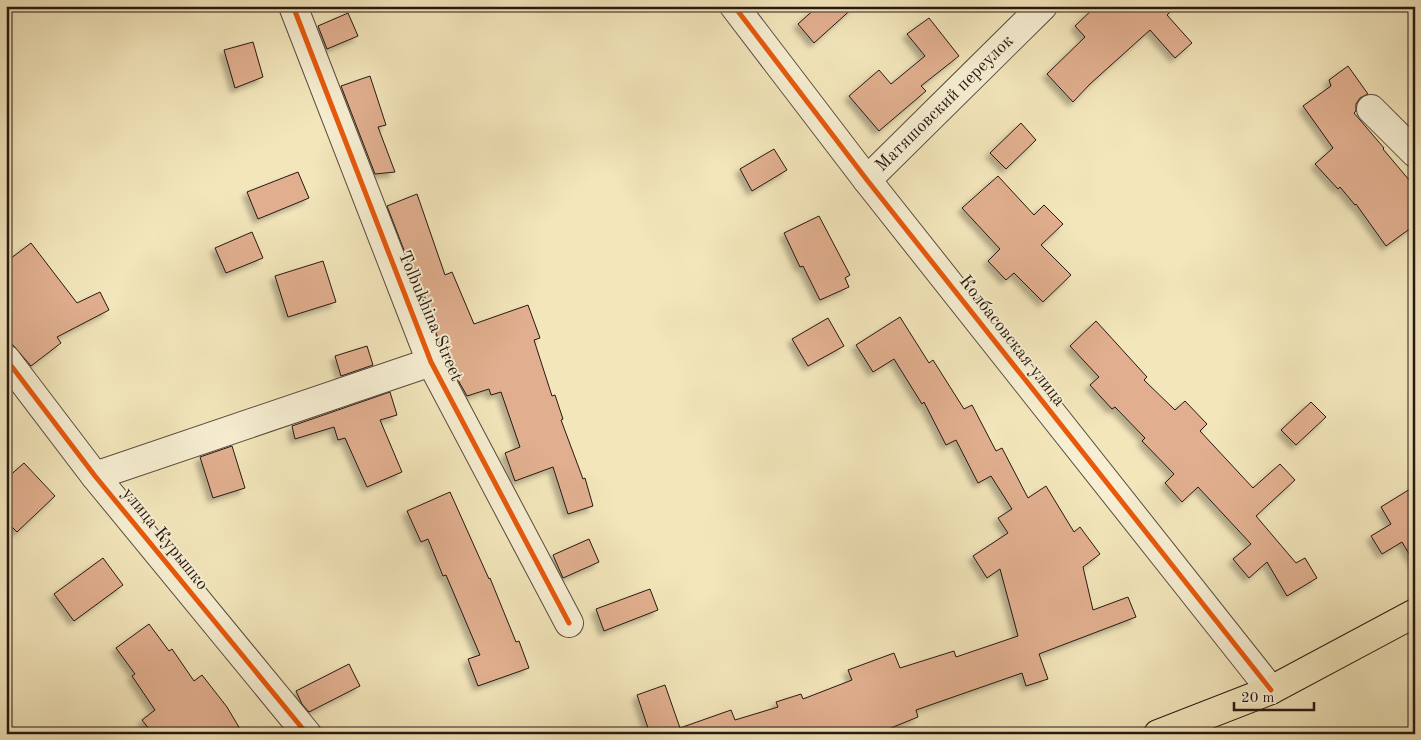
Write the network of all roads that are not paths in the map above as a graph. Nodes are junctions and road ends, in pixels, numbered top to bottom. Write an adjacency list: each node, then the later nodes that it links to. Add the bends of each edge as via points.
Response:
1 (293, 6): 8 (street, Tolbukhina Street)
2 (734, 6): 6 (street, Колбасовская улица)
3 (1044, 6): 6 (street, Матяшовский переулок)
4 (1370, 109): 5 (street)
5 (1415, 154)
6 (867, 180): 12 (street, Колбасовская улица)
7 (6, 359): 9 (street, улица Курышко)
8 (431, 362): 9 (street, Tolbukhina Street); 11 (street, Tolbukhina Street)
9 (95, 476): 13 (street, улица Курышко)
10 (1415, 614): 12 (main road)
11 (569, 623)
12 (1271, 690): 14 (main road)
13 (307, 734)
14 (1158, 734)

